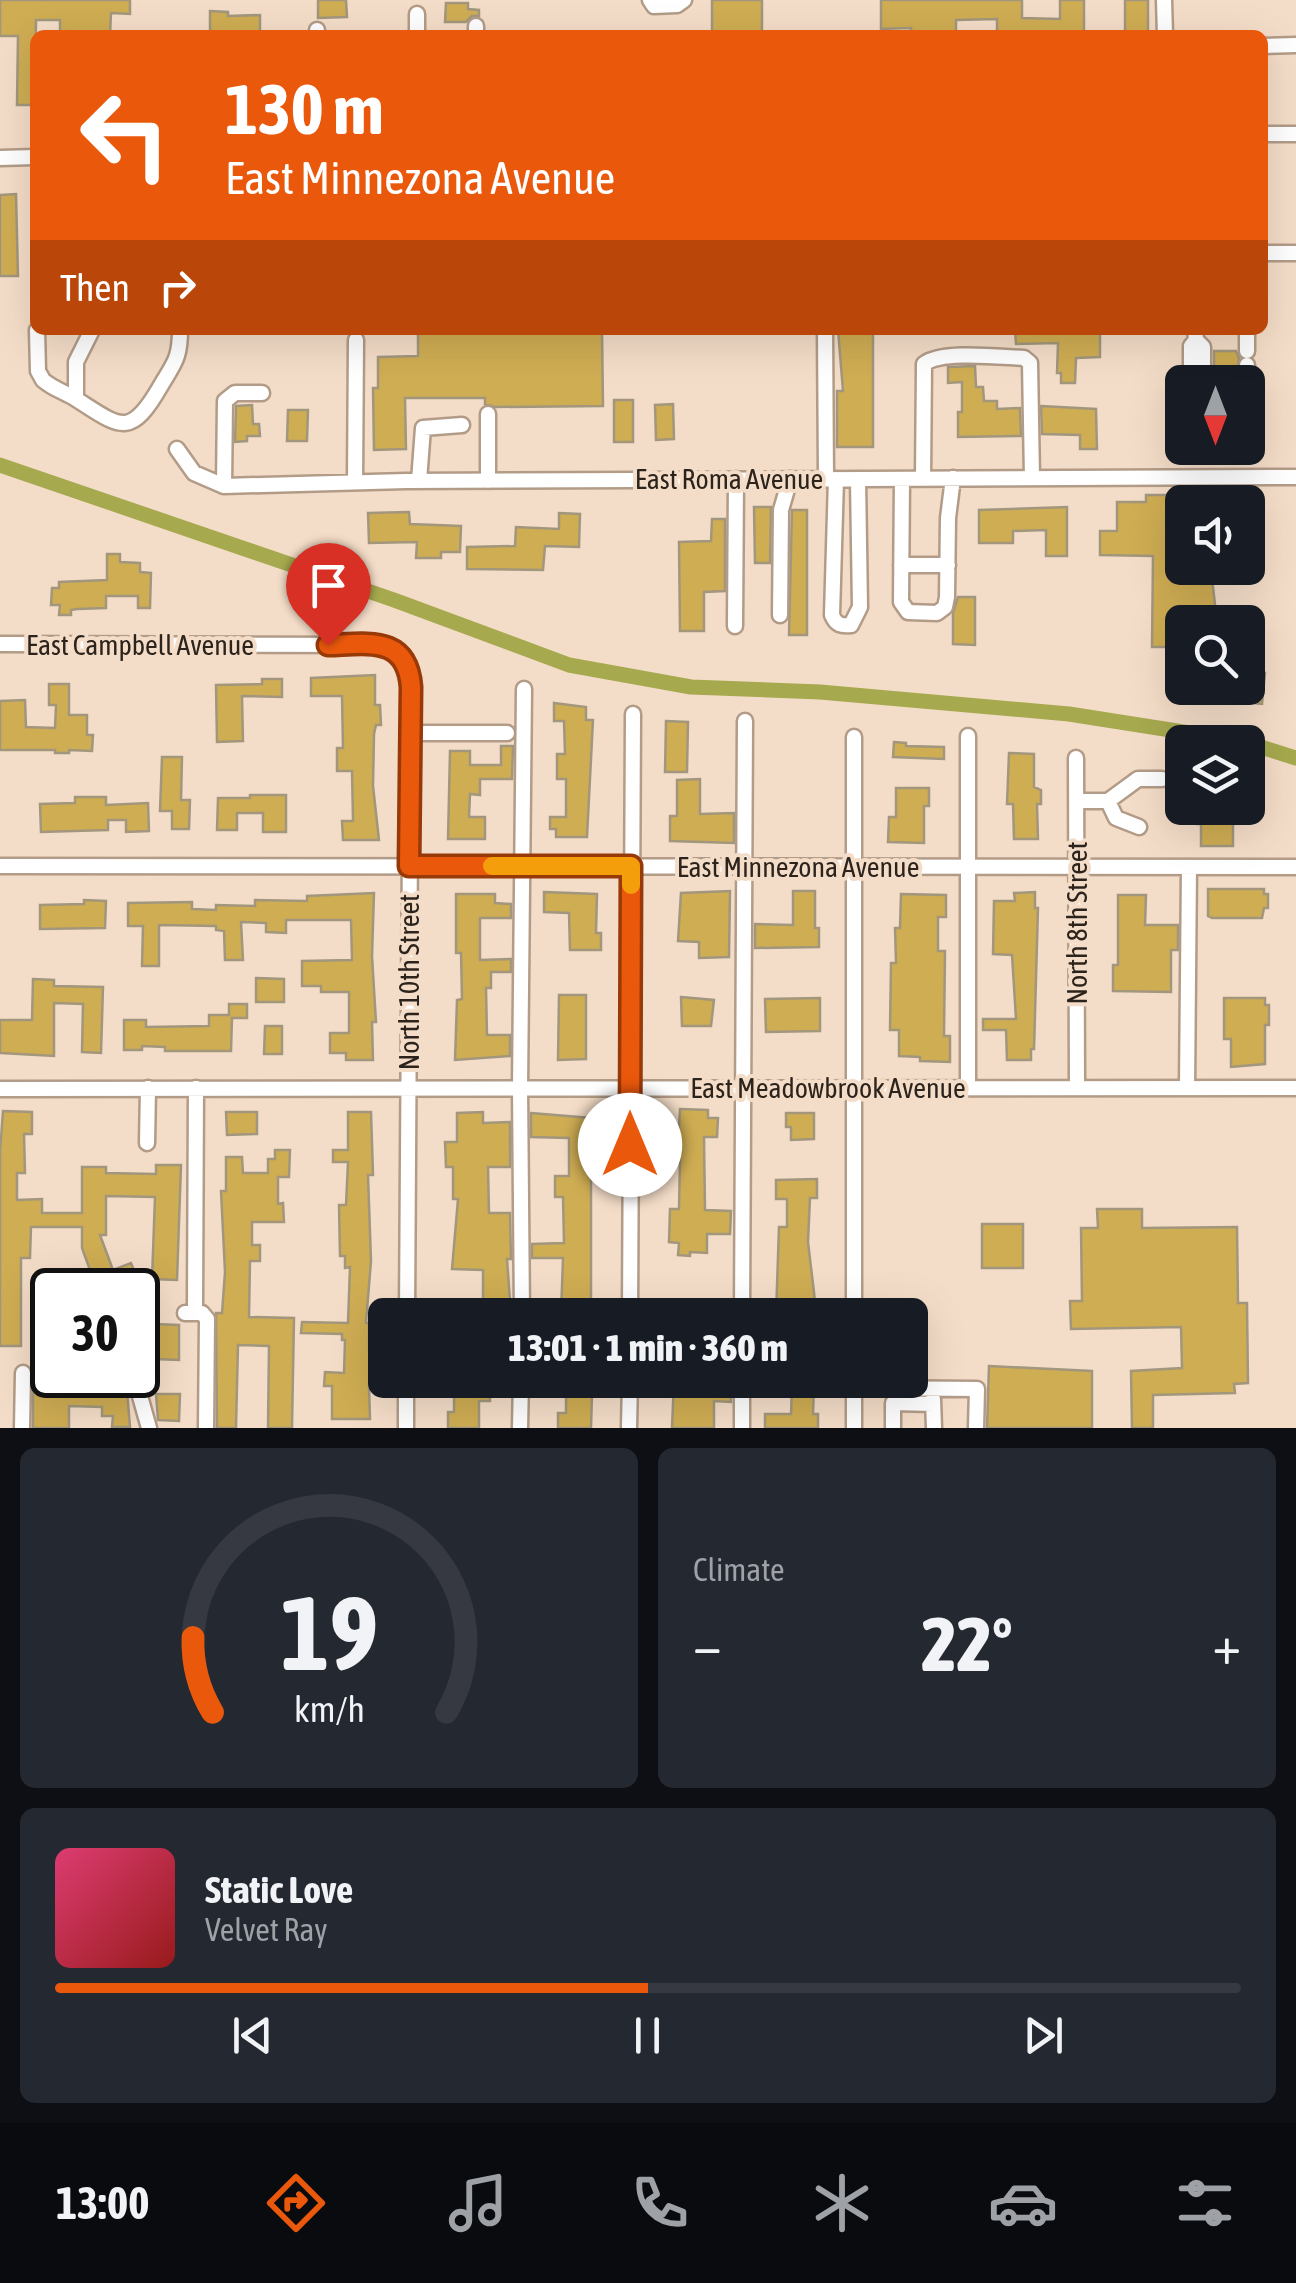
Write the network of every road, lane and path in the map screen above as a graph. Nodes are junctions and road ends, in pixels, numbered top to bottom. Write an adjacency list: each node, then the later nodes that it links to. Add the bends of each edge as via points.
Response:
1 (650, 0): 2 (street, via 666,6)
2 (684, 0)
3 (1164, 0): 6 (street)
4 (417, 14): 5 (street)
5 (416, 30)
6 (1165, 30)
7 (1296, 45): 8 (street)
8 (1268, 46)
9 (1268, 134): 10 (street)
10 (1296, 134)
11 (30, 157): 12 (street)
12 (0, 158)
13 (1268, 253): 14 (street)
14 (1296, 253)
15 (37, 335): 26 (street, via 42,380)
16 (89, 335): 26 (street, via 78,354)
17 (180, 335): 26 (street, via 180,354 144,417 116,423)
18 (825, 335): 34 (street)
19 (1196, 335): 22 (street); 23 (street)
20 (1248, 335): 24 (street)
21 (356, 340): 41 (street)
22 (1192, 365)
23 (1202, 365)
24 (1247, 365)
25 (262, 393): 42 (street, via 235,393 224,401)
26 (76, 399)
27 (488, 414): 38 (street)
28 (462, 426): 40 (street, via 422,428)
29 (177, 450): 42 (street, via 194,472)
30 (1296, 477): 32 (street, East Roma Avenue)
31 (953, 478): 32 (street, East Roma Avenue); 37 (street, East Roma Avenue); 44 (street)
32 (1032, 478): 37 (street, via 1030,363 961,356 924,364)
33 (790, 479): 34 (street, East Roma Avenue); 39 (street, East Roma Avenue); 45 (street, via 781,510)
34 (831, 479): 35 (street, East Roma Avenue); 35 (street, via 832,615 842,626 852,625 860,607)
35 (858, 479): 36 (street, East Roma Avenue)
36 (902, 479): 37 (street, East Roma Avenue); 43 (street)
37 (923, 479)
38 (488, 480): 39 (street, East Roma Avenue); 40 (street, East Roma Avenue)
39 (736, 480): 46 (street)
40 (419, 481): 41 (street, East Roma Avenue)
41 (355, 482): 42 (street, East Roma Avenue)
42 (224, 486)
43 (901, 565): 44 (street); 44 (street, via 902,608 937,613 945,607)
44 (948, 565)
45 (780, 615)
46 (735, 626)
47 (0, 644): 48 (street, East Campbell Avenue, via 381,644)
48 (397, 653): 52 (street, North 10th Street, via 410,678)
49 (524, 689): 63 (street)
50 (633, 714): 64 (street)
51 (745, 721): 65 (street)
52 (411, 733): 53 (street); 62 (street, North 10th Street)
53 (507, 733)
54 (968, 736): 67 (street)
55 (854, 737): 66 (street)
56 (1076, 758): 58 (street, North 8th Street)
57 (1162, 779): 59 (street, via 1138,779)
58 (1077, 801): 59 (street); 68 (street, North 8th Street)
59 (1108, 802): 60 (street, via 1116,818)
60 (1139, 826)
61 (0, 866): 62 (street, East Minnezona Avenue)
62 (409, 866): 63 (street, East Minnezona Avenue); 73 (street, North 10th Street)
63 (521, 866): 64 (street, East Minnezona Avenue); 74 (street)
64 (631, 866): 65 (street, East Minnezona Avenue); 75 (street)
65 (744, 866): 66 (street, East Minnezona Avenue); 76 (street)
66 (854, 867): 67 (street, East Minnezona Avenue); 77 (street)
67 (967, 867): 68 (street, East Minnezona Avenue); 78 (street)
68 (1078, 867): 69 (street, East Minnezona Avenue); 79 (street, North 8th Street)
69 (1189, 867): 70 (street, East Minnezona Avenue); 80 (street)
70 (1296, 867)
71 (148, 1088): 72 (street, East Meadowbrook Avenue); 82 (street, East Meadowbrook Avenue); 83 (street)
72 (196, 1088): 73 (street, East Meadowbrook Avenue); 100 (street, via 190,1309 207,1319)
73 (408, 1088): 74 (street, East Meadowbrook Avenue); 84 (street, North 10th Street)
74 (520, 1088): 75 (street, East Meadowbrook Avenue); 85 (street)
75 (631, 1088): 76 (street, East Meadowbrook Avenue); 86 (street)
76 (744, 1088): 77 (street, East Meadowbrook Avenue); 87 (street)
77 (853, 1088): 78 (street, East Meadowbrook Avenue); 88 (street)
78 (968, 1088): 79 (street, East Meadowbrook Avenue)
79 (1077, 1088): 80 (street, East Meadowbrook Avenue)
80 (1188, 1088): 81 (street, East Meadowbrook Avenue)
81 (1296, 1088)
82 (0, 1089)
83 (147, 1143)
84 (407, 1298)
85 (522, 1298)
86 (630, 1298)
87 (742, 1298)
88 (854, 1298)
89 (23, 1374): 98 (street)
90 (928, 1395): 91 (street)
91 (933, 1396): 106 (street, via 893,1403); 107 (street); 108 (street, via 976,1389)
92 (141, 1398): 99 (street)
93 (406, 1398): 101 (street)
94 (521, 1398): 102 (street)
95 (630, 1398): 103 (street)
96 (742, 1398): 104 (street)
97 (854, 1398): 105 (street)
98 (22, 1428)
99 (149, 1428)
100 (206, 1428)
101 (406, 1428)
102 (520, 1428)
103 (630, 1428)
104 (742, 1428)
105 (854, 1428)
106 (893, 1428)
107 (934, 1428)
108 (976, 1428)

